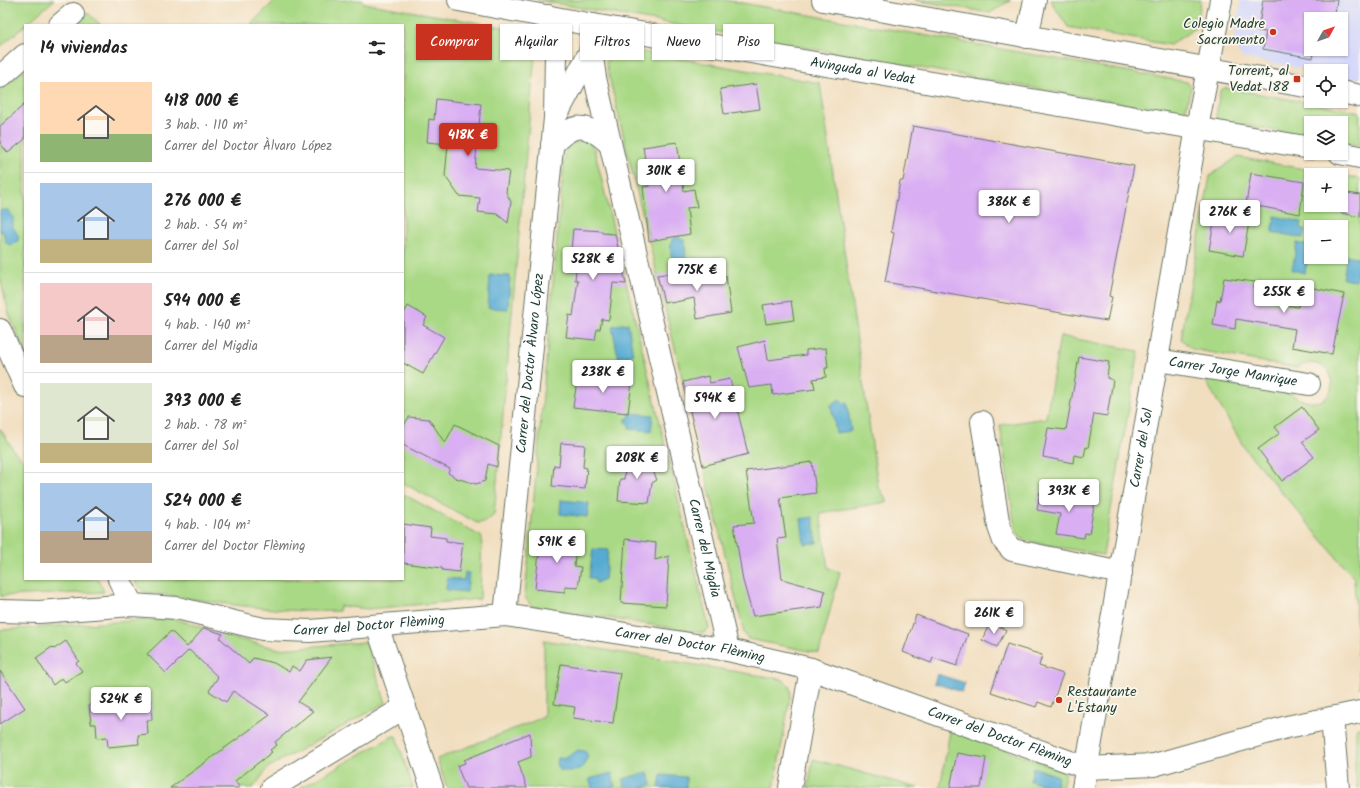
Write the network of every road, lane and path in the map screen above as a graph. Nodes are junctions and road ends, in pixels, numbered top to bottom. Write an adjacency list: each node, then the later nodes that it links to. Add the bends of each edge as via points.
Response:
1 (459, 0): 5 (street, Avinguda al Vedat)
2 (823, 0): 8 (street)
3 (1035, 0): 8 (street)
4 (1221, 0): 12 (street)
5 (548, 16): 6 (street, Avinguda al Vedat); 17 (street, Carrer del Doctor Àlvaro López, via 556,52)
6 (588, 24)
7 (644, 34): 18 (street, Avinguda al Vedat)
8 (1027, 37): 12 (street)
9 (24, 56): 13 (street)
10 (586, 60): 17 (street)
11 (592, 60): 19 (street, Carrer del Migdia)
12 (1208, 69): 14 (street); 18 (street)
13 (0, 77)
14 (1304, 86)
15 (1348, 93): 16 (street)
16 (1360, 96)
17 (554, 118): 20 (street, Carrer del Doctor Àlvaro López)
18 (1197, 128): 21 (street, Avinguda al Vedat); 25 (street, Carrer del Sol)
19 (610, 144): 20 (street, via 593,130 577,127 561,135); 35 (street, Carrer del Migdia)
20 (552, 146): 33 (street, Carrer del Doctor Àlvaro López)
21 (1304, 147)
22 (1348, 155): 23 (street)
23 (1360, 157)
24 (0, 330): 26 (street)
25 (1157, 360): 27 (street, Carrer Jorge Manrique); 29 (street, Carrer del Sol)
26 (24, 384)
27 (1309, 384)
28 (982, 422): 29 (street, via 999,527 1004,541 1012,550)
29 (1121, 573): 40 (street, Carrer del Sol)
30 (120, 580): 31 (street)
31 (132, 604): 32 (street, Carrer del Doctor Flèming, via 39,612); 34 (street, Carrer del Doctor Flèming, via 177,608 263,629 310,630)
32 (0, 611)
33 (505, 615): 34 (street, Carrer del Doctor Flèming); 35 (street, Carrer del Doctor Flèming)
34 (377, 626): 37 (street)
35 (728, 650): 36 (street, Carrer del Doctor Flèming)
36 (811, 669): 40 (street, Carrer del Doctor Flèming); 43 (street)
37 (405, 707): 41 (street); 42 (street)
38 (1360, 712): 39 (street, Carrer del Doctor Flèming)
39 (1332, 718): 40 (street, Carrer del Doctor Flèming, via 1287,727 1154,765); 44 (street)
40 (1085, 778)
41 (272, 788)
42 (432, 788)
43 (790, 788)
44 (1338, 788)

